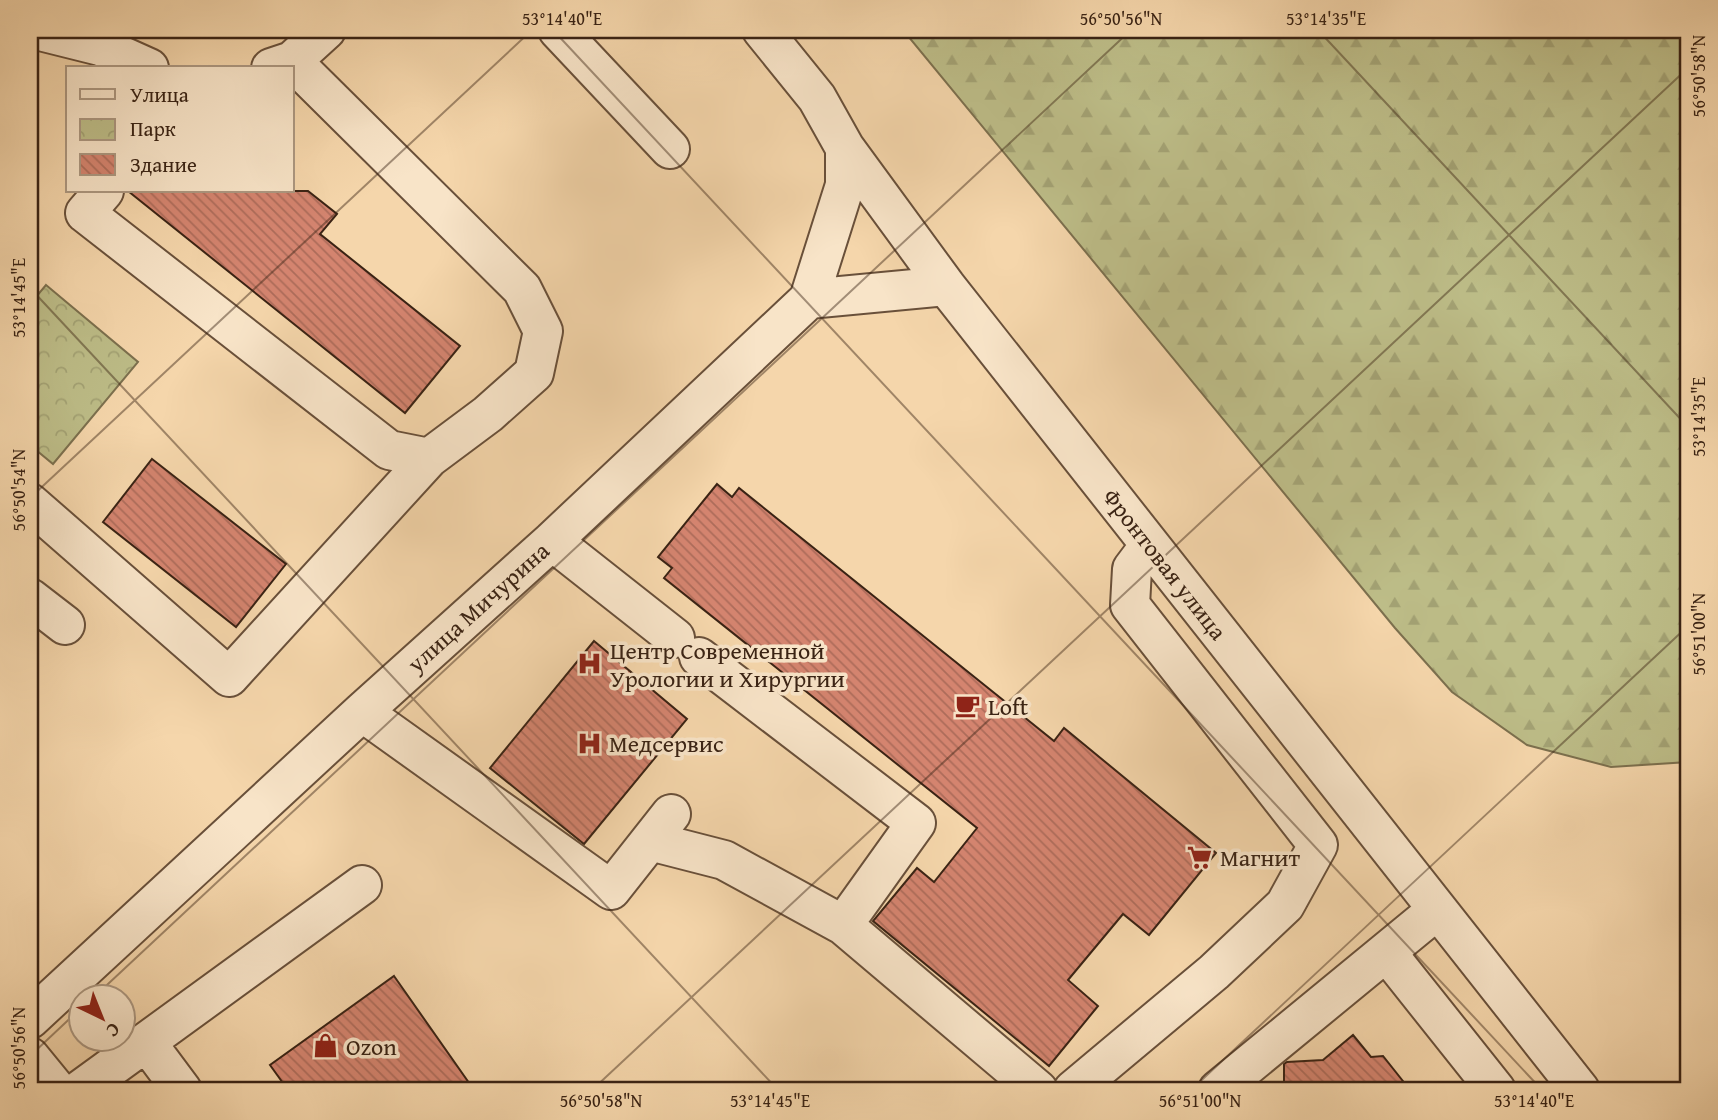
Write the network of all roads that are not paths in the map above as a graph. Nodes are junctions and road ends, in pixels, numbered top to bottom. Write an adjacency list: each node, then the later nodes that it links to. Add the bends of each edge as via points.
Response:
1 (326, 30): 5 (street)
2 (558, 30): 9 (street)
3 (762, 30): 8 (street, Фронтовая улица, via 817,98)
4 (30, 33): 6 (street, via 36,30 100,46)
5 (282, 65)
6 (145, 66)
7 (294, 76): 13 (street, via 522,289 543,331 534,373)
8 (845, 148): 11 (street, Фронтовая улица); 12 (street, улица Мичурина, via 845,185)
9 (670, 149)
10 (103, 192): 13 (street, via 85,213 389,450)
11 (946, 286): 12 (street); 16 (street, Фронтовая улица)
12 (809, 299): 15 (street, улица Мичурина)
13 (429, 458): 14 (street, via 229,677)
14 (30, 503)
15 (552, 541): 19 (street, улица Мичурина); 24 (street, via 916,822)
16 (1150, 545): 20 (street, Фронтовая улица); 21 (street, via 1132,569 1130,605)
17 (30, 598): 18 (street)
18 (65, 625)
19 (362, 712): 24 (street, via 611,890 660,828); 26 (street, улица Мичурина)
20 (1360, 812): 21 (street); 23 (street, Фронтовая улица)
21 (1318, 845): 33 (street, via 1284,905 1214,972)
22 (362, 885): 27 (street)
23 (1437, 910): 25 (street); 36 (street, Фронтовая улица)
24 (843, 925): 32 (street)
25 (1387, 953): 34 (street); 35 (street)
26 (30, 1020)
27 (147, 1043): 30 (street); 31 (street)
28 (30, 1057): 29 (street)
29 (57, 1090)
30 (80, 1090)
31 (182, 1090)
32 (1038, 1090)
33 (1073, 1090)
34 (1218, 1090)
35 (1496, 1090)
36 (1580, 1090)

